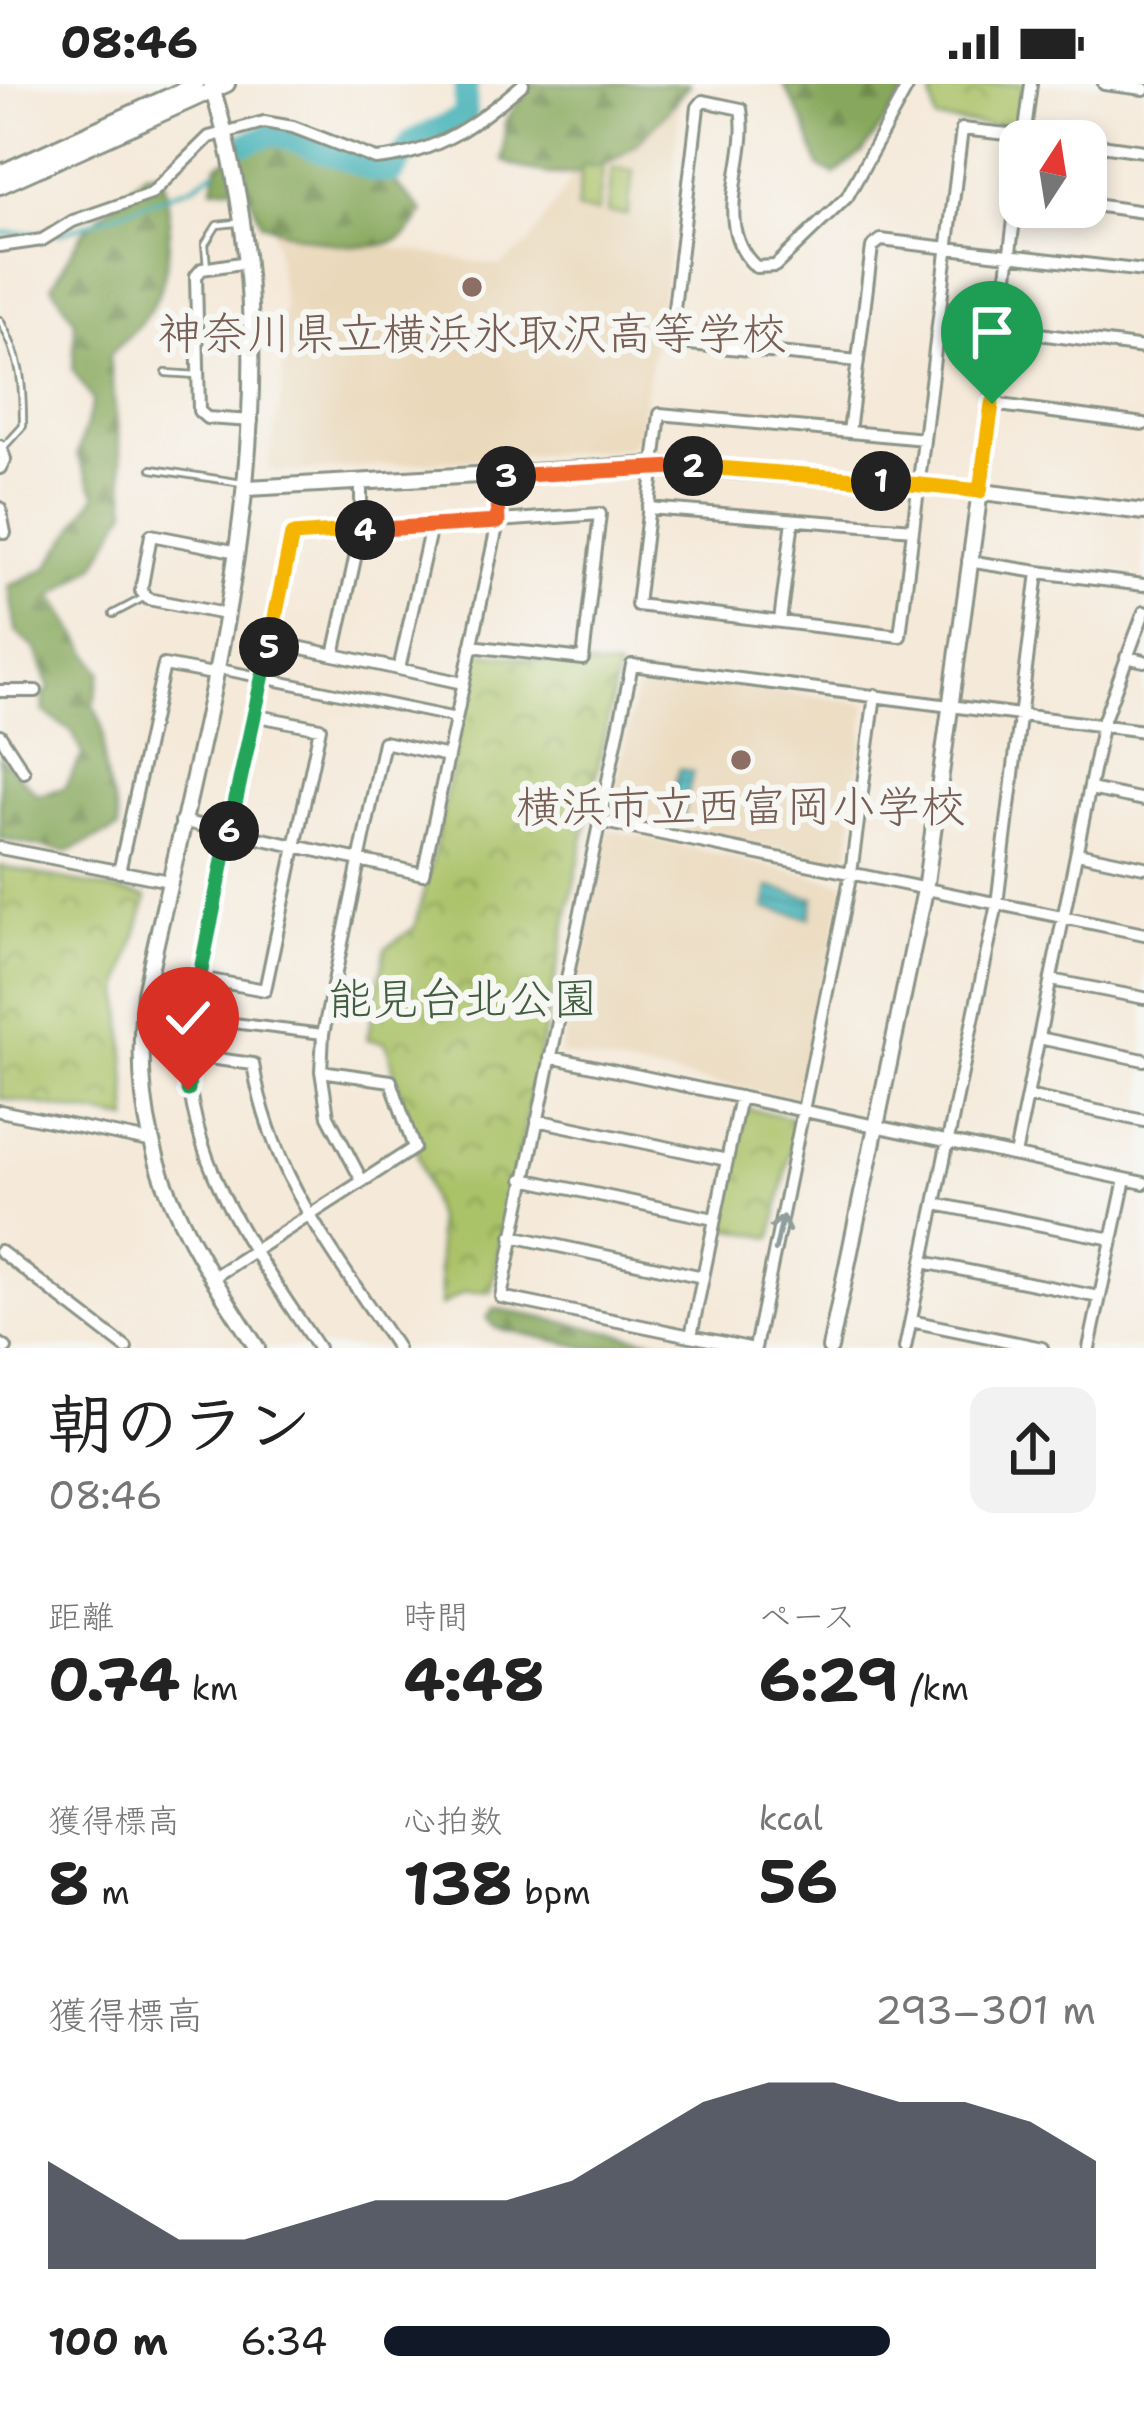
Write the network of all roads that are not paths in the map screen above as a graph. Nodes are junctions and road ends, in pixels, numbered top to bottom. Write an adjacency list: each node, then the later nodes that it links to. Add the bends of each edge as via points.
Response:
1 (196, 84): 13 (street)
2 (523, 84): 9 (street, via 464,133 391,158 278,123)
3 (909, 84): 28 (street, via 847,197 775,266 750,261 731,217 741,109 703,101 698,107 670,342)
4 (1030, 84): 8 (street)
5 (1104, 84): 7 (street)
6 (217, 86): 9 (street); 14 (street)
7 (1144, 89)
8 (1026, 120)
9 (226, 131): 17 (street); 19 (street, via 200,145 161,188 42,240)
10 (999, 134): 20 (street, via 962,129)
11 (1107, 146): 12 (street)
12 (1144, 151)
13 (0, 173)
14 (0, 185)
15 (1107, 207): 16 (street)
16 (1144, 212)
17 (242, 222): 22 (street); 23 (lane, via 217,225 205,244)
18 (1014, 228): 21 (street)
19 (0, 246)
20 (948, 249): 21 (street); 28 (street, via 880,240 872,247); 35 (street)
21 (1010, 256): 24 (street); 26 (street)
22 (248, 262): 23 (street); 32 (street)
23 (208, 268): 30 (street, via 196,276)
24 (1144, 271)
25 (0, 320): 36 (lane, via 20,352 23,409 22,426)
26 (1002, 329): 27 (street); 31 (street)
27 (1144, 348)
28 (858, 361): 34 (street)
29 (166, 373): 30 (lane)
30 (199, 376): 32 (street, via 199,411 207,418)
31 (992, 404): 33 (street); 44 (street)
32 (253, 421): 43 (street)
33 (1144, 424)
34 (849, 432): 35 (street); 37 (street, via 660,414)
35 (924, 439): 42 (street)
36 (2, 447): 38 (street)
37 (653, 465): 40 (street); 42 (street); 46 (street)
38 (0, 468)
39 (152, 469): 43 (lane)
40 (496, 476): 41 (street); 49 (street)
41 (361, 482): 43 (street); 52 (street)
42 (918, 484): 44 (street); 51 (street)
43 (248, 486): 54 (street)
44 (980, 491): 47 (street); 55 (street)
45 (0, 508): 53 (street)
46 (648, 508): 48 (street); 62 (street, via 637,604)
47 (1144, 512)
48 (793, 520): 51 (street); 62 (street)
49 (498, 522): 50 (street); 64 (street); 64 (street, via 600,514 584,654)
50 (430, 526): 52 (street); 68 (street)
51 (913, 529): 62 (street, via 900,636)
52 (361, 531): 63 (street, via 292,535); 65 (street)
53 (5, 532)
54 (238, 552): 58 (street, via 151,535); 61 (street)
55 (968, 561): 56 (street); 75 (street)
56 (1038, 572): 57 (street); 76 (street)
57 (1144, 585)
58 (146, 597): 60 (lane); 61 (street)
59 (1144, 611): 66 (street)
60 (113, 614)
61 (225, 614): 69 (street)
62 (780, 621)
63 (270, 641): 65 (street); 70 (street)
64 (471, 646): 71 (street)
65 (334, 655): 68 (street)
66 (1126, 657): 67 (street); 79 (street)
67 (1144, 661)
68 (399, 669): 71 (street)
69 (213, 671): 70 (street); 86 (street); 94 (street, via 164,665)
70 (263, 677): 77 (street); 78 (street)
71 (463, 683): 78 (street)
72 (0, 691): 73 (street)
73 (36, 691)
74 (875, 694): 75 (street); 87 (street, via 632,665); 95 (street)
75 (949, 705): 76 (street); 97 (street)
76 (1022, 712): 79 (street); 98 (street)
77 (253, 715): 88 (street); 89 (street, via 320,728)
78 (456, 718): 82 (street)
79 (1103, 722): 80 (street); 84 (street)
80 (1144, 731)
81 (0, 735): 83 (street)
82 (448, 757): 92 (street, via 423,874); 92 (street, via 384,742)
83 (24, 772)
84 (1090, 789): 85 (street); 91 (street)
85 (1144, 800)
86 (181, 821): 88 (street); 96 (street)
87 (599, 821): 95 (street); 109 (street)
88 (229, 831): 89 (street); 101 (street)
89 (294, 844): 92 (street); 101 (street, via 266,990)
90 (0, 848): 94 (street)
91 (1077, 854): 93 (street); 99 (street)
92 (359, 860): 106 (street)
93 (1144, 867)
94 (119, 872): 96 (street)
95 (851, 873): 97 (street); 115 (street)
96 (169, 881): 119 (street, via 138,1055)
97 (926, 890): 98 (street); 118 (street)
98 (998, 904): 99 (street); 120 (street)
99 (1064, 917): 100 (street); 102 (street)
100 (1144, 934)
101 (199, 978): 105 (street)
102 (1051, 980): 103 (street); 107 (street)
103 (1144, 998)
104 (160, 1014): 105 (street)
105 (192, 1018): 106 (street); 108 (street)
106 (323, 1034): 111 (street)
107 (1039, 1038): 110 (street); 112 (street)
108 (188, 1055): 128 (street, via 253,1064 271,1144); 133 (street, via 207,1165)
109 (550, 1057): 113 (street); 116 (street)
110 (1144, 1060)
111 (321, 1071): 125 (street, via 328,1116); 125 (street, via 391,1081 414,1148)
112 (1027, 1096): 117 (street); 121 (street)
113 (740, 1097): 115 (street); 122 (street)
114 (0, 1111): 119 (street)
115 (804, 1112): 118 (street); 146 (street, one-way to 115)
116 (537, 1120): 122 (street); 123 (street)
117 (1144, 1121)
118 (876, 1127): 120 (street); 147 (street)
119 (149, 1141): 136 (street, via 181,1226)
120 (947, 1142): 121 (street); 127 (street)
121 (1015, 1155): 124 (street)
122 (727, 1160): 129 (street)
123 (523, 1179): 129 (street); 130 (street)
124 (1125, 1179): 126 (street); 131 (street)
125 (362, 1181): 128 (street)
126 (1144, 1183)
127 (936, 1204): 131 (street); 134 (street)
128 (310, 1216): 133 (street); 145 (street)
129 (713, 1219): 135 (street)
130 (512, 1236): 135 (street); 140 (street, via 502,1298)
131 (1112, 1238): 137 (street)
132 (0, 1251): 139 (street)
133 (255, 1252): 136 (street); 144 (street)
134 (923, 1262): 137 (street); 138 (street)
135 (703, 1277): 140 (street)
136 (212, 1278): 143 (street)
137 (1099, 1298): 150 (street)
138 (911, 1321): 148 (street); 149 (street)
139 (108, 1333): 141 (street); 142 (street)
140 (691, 1336): 146 (street)
141 (97, 1348)
142 (126, 1348)
143 (257, 1348)
144 (318, 1348)
145 (397, 1348)
146 (752, 1348)
147 (830, 1348)
148 (905, 1348)
149 (1042, 1348)
150 (1089, 1348)

